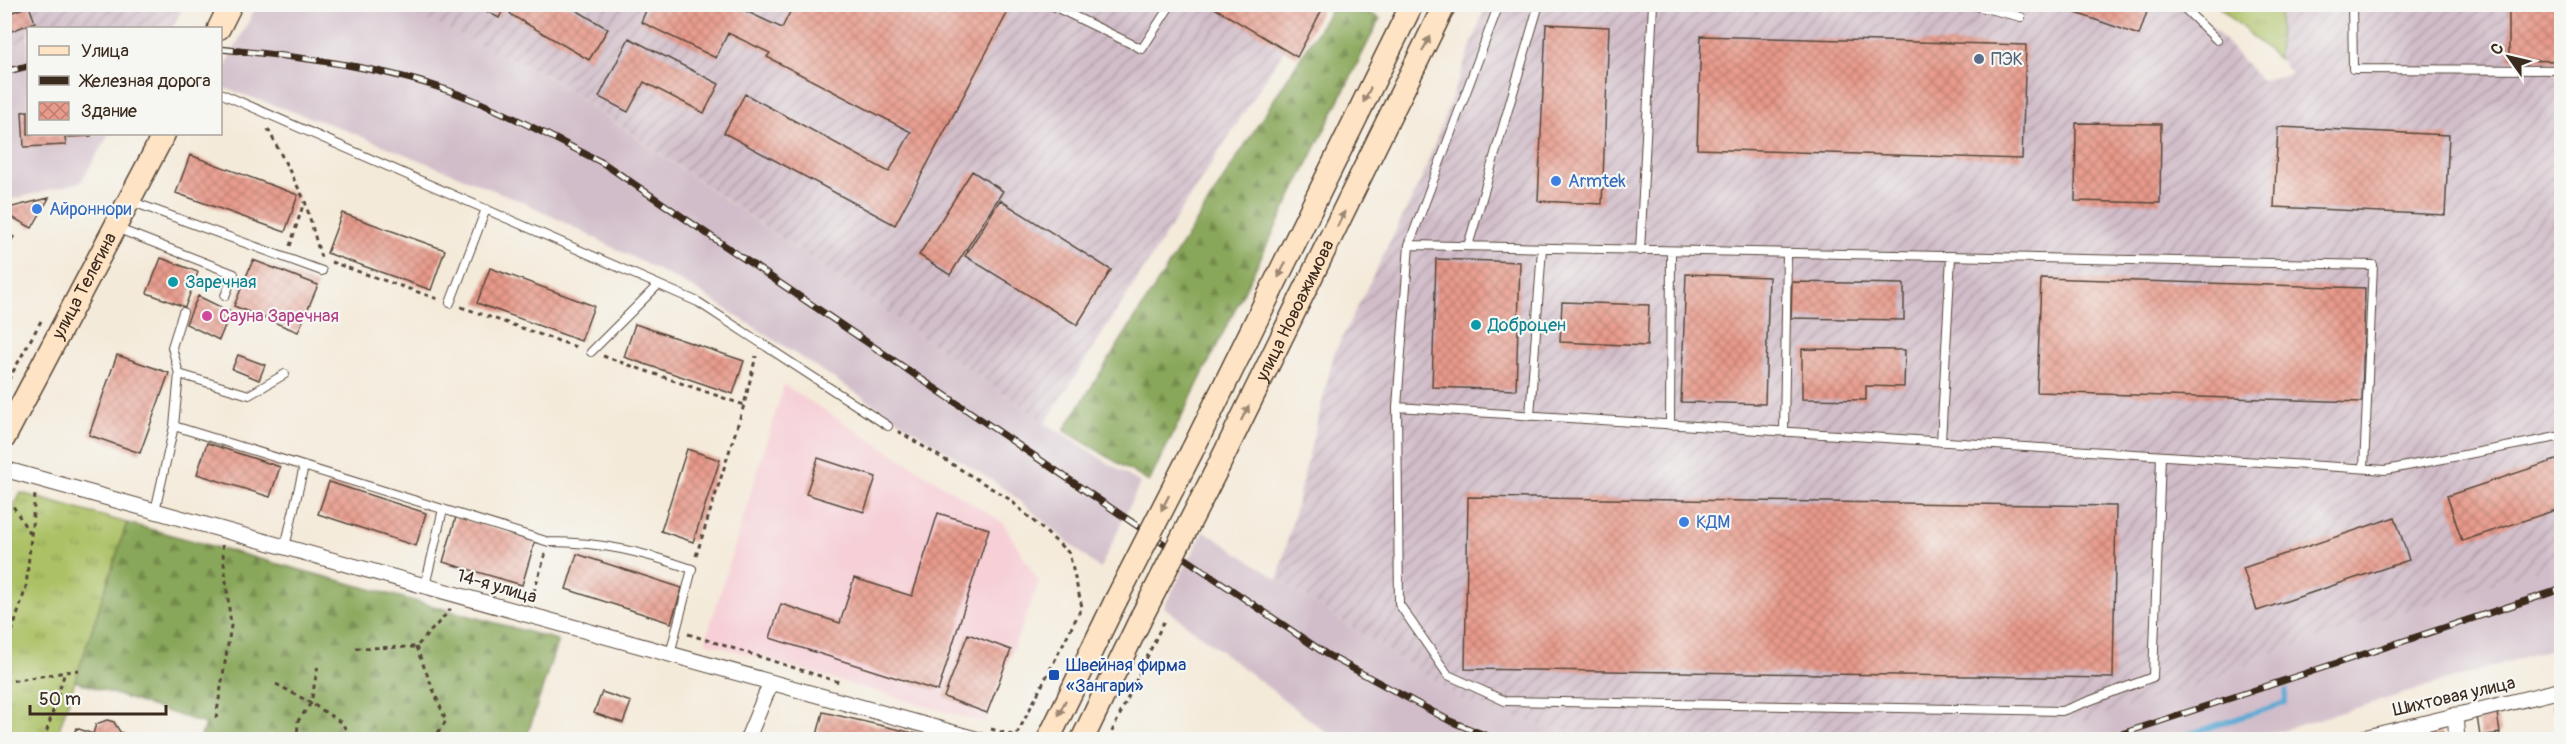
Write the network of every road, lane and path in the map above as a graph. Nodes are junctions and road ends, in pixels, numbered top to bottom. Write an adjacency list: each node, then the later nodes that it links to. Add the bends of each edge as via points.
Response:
1 (231, 4): 13 (main road)
2 (1049, 4): 3 (lane, via 1142,49)
3 (1171, 4)
4 (1412, 4): 89 (main road, улица Новоажимова, one-way to 89, bridge)
5 (1445, 4): 90 (main road, улица Новоажимова, one-way to 5, bridge)
6 (1498, 4): 23 (lane)
7 (1539, 4): 25 (lane)
8 (1653, 4): 27 (lane)
9 (1968, 4): 12 (lane)
10 (2180, 4): 14 (lane)
11 (2352, 4): 15 (lane, via 2353,69)
12 (2021, 17)
13 (220, 27)
14 (2217, 40)
15 (2562, 70)
16 (222, 94): 17 (lane)
17 (257, 109): 20 (path); 21 (lane)
18 (163, 135): 19 (main road, улица Телегина)
19 (129, 200): 22 (main road, улица Телегина); 32 (lane)
20 (305, 201): 24 (path); 31 (path)
21 (486, 209): 33 (lane); 35 (lane)
22 (115, 227): 34 (lane, via 234,274); 46 (main road, улица Телегина)
23 (1409, 245): 25 (lane); 41 (lane)
24 (290, 246)
25 (1468, 246): 26 (lane)
26 (1542, 248): 27 (lane); 42 (lane)
27 (1640, 250): 28 (lane)
28 (1671, 251): 29 (lane); 43 (lane)
29 (1787, 253): 30 (lane); 47 (lane)
30 (1951, 256): 49 (lane); 52 (lane, via 2373,265)
31 (321, 258)
32 (322, 271)
33 (658, 285): 37 (lane, via 698,302); 38 (lane)
34 (225, 296)
35 (450, 303)
36 (183, 312): 39 (lane, via 172,347)
37 (759, 342): 45 (lane); 62 (path, via 744,405)
38 (591, 352)
39 (179, 374): 40 (lane, via 249,395); 44 (lane)
40 (285, 374)
41 (1397, 407): 42 (lane); 50 (lane, via 1399,604 1448,675 1505,701 2062,711 2153,677)
42 (1530, 416): 43 (lane)
43 (1670, 424): 47 (lane)
44 (174, 426): 51 (lane); 57 (lane)
45 (888, 426): 83 (path, via 1009,499 1069,553 1082,607)
46 (6, 430)
47 (1784, 432): 49 (lane)
48 (2562, 436): 52 (lane, via 2386,470)
49 (1941, 442): 50 (lane)
50 (2161, 456): 52 (lane)
51 (304, 466): 56 (lane); 61 (lane)
52 (2364, 468)
53 (4, 469): 57 (street, 14-я улица)
54 (36, 488): 58 (path)
55 (4, 491): 58 (path)
56 (443, 509): 60 (lane); 63 (lane)
57 (155, 511): 61 (street, 14-я улица)
58 (31, 536): 70 (path, via 26,586)
59 (221, 539): 81 (path, via 231,626)
60 (549, 542): 62 (lane, via 588,542 638,551); 65 (path)
61 (285, 547): 63 (street, 14-я улица)
62 (692, 569): 66 (lane)
63 (425, 586): 65 (street, 14-я улица)
64 (456, 604): 67 (path)
65 (527, 614): 69 (street, 14-я улица)
66 (676, 630): 69 (lane); 77 (path)
67 (416, 647): 68 (path); 87 (path, via 446,722)
68 (356, 648)
69 (670, 654): 75 (street, 14-я улица)
70 (4, 658)
71 (318, 665): 79 (path)
72 (79, 670): 73 (path)
73 (65, 672): 74 (path); 84 (path)
74 (4, 682)
75 (771, 682): 82 (street, 14-я улица); 88 (street)
76 (276, 684): 79 (path)
77 (845, 684)
78 (2562, 690): 80 (street, Шихтовая улица)
79 (311, 703): 85 (path, via 298,721); 86 (path, via 342,723)
80 (2456, 716): 91 (street, Шихтовая улица); 92 (street)
81 (216, 718)
82 (981, 733): 83 (path)
83 (1015, 738)
84 (44, 740)
85 (297, 740)
86 (352, 740)
87 (433, 740)
88 (747, 740)
89 (1048, 740)
90 (1082, 740)
91 (2355, 740)
92 (2457, 740)

